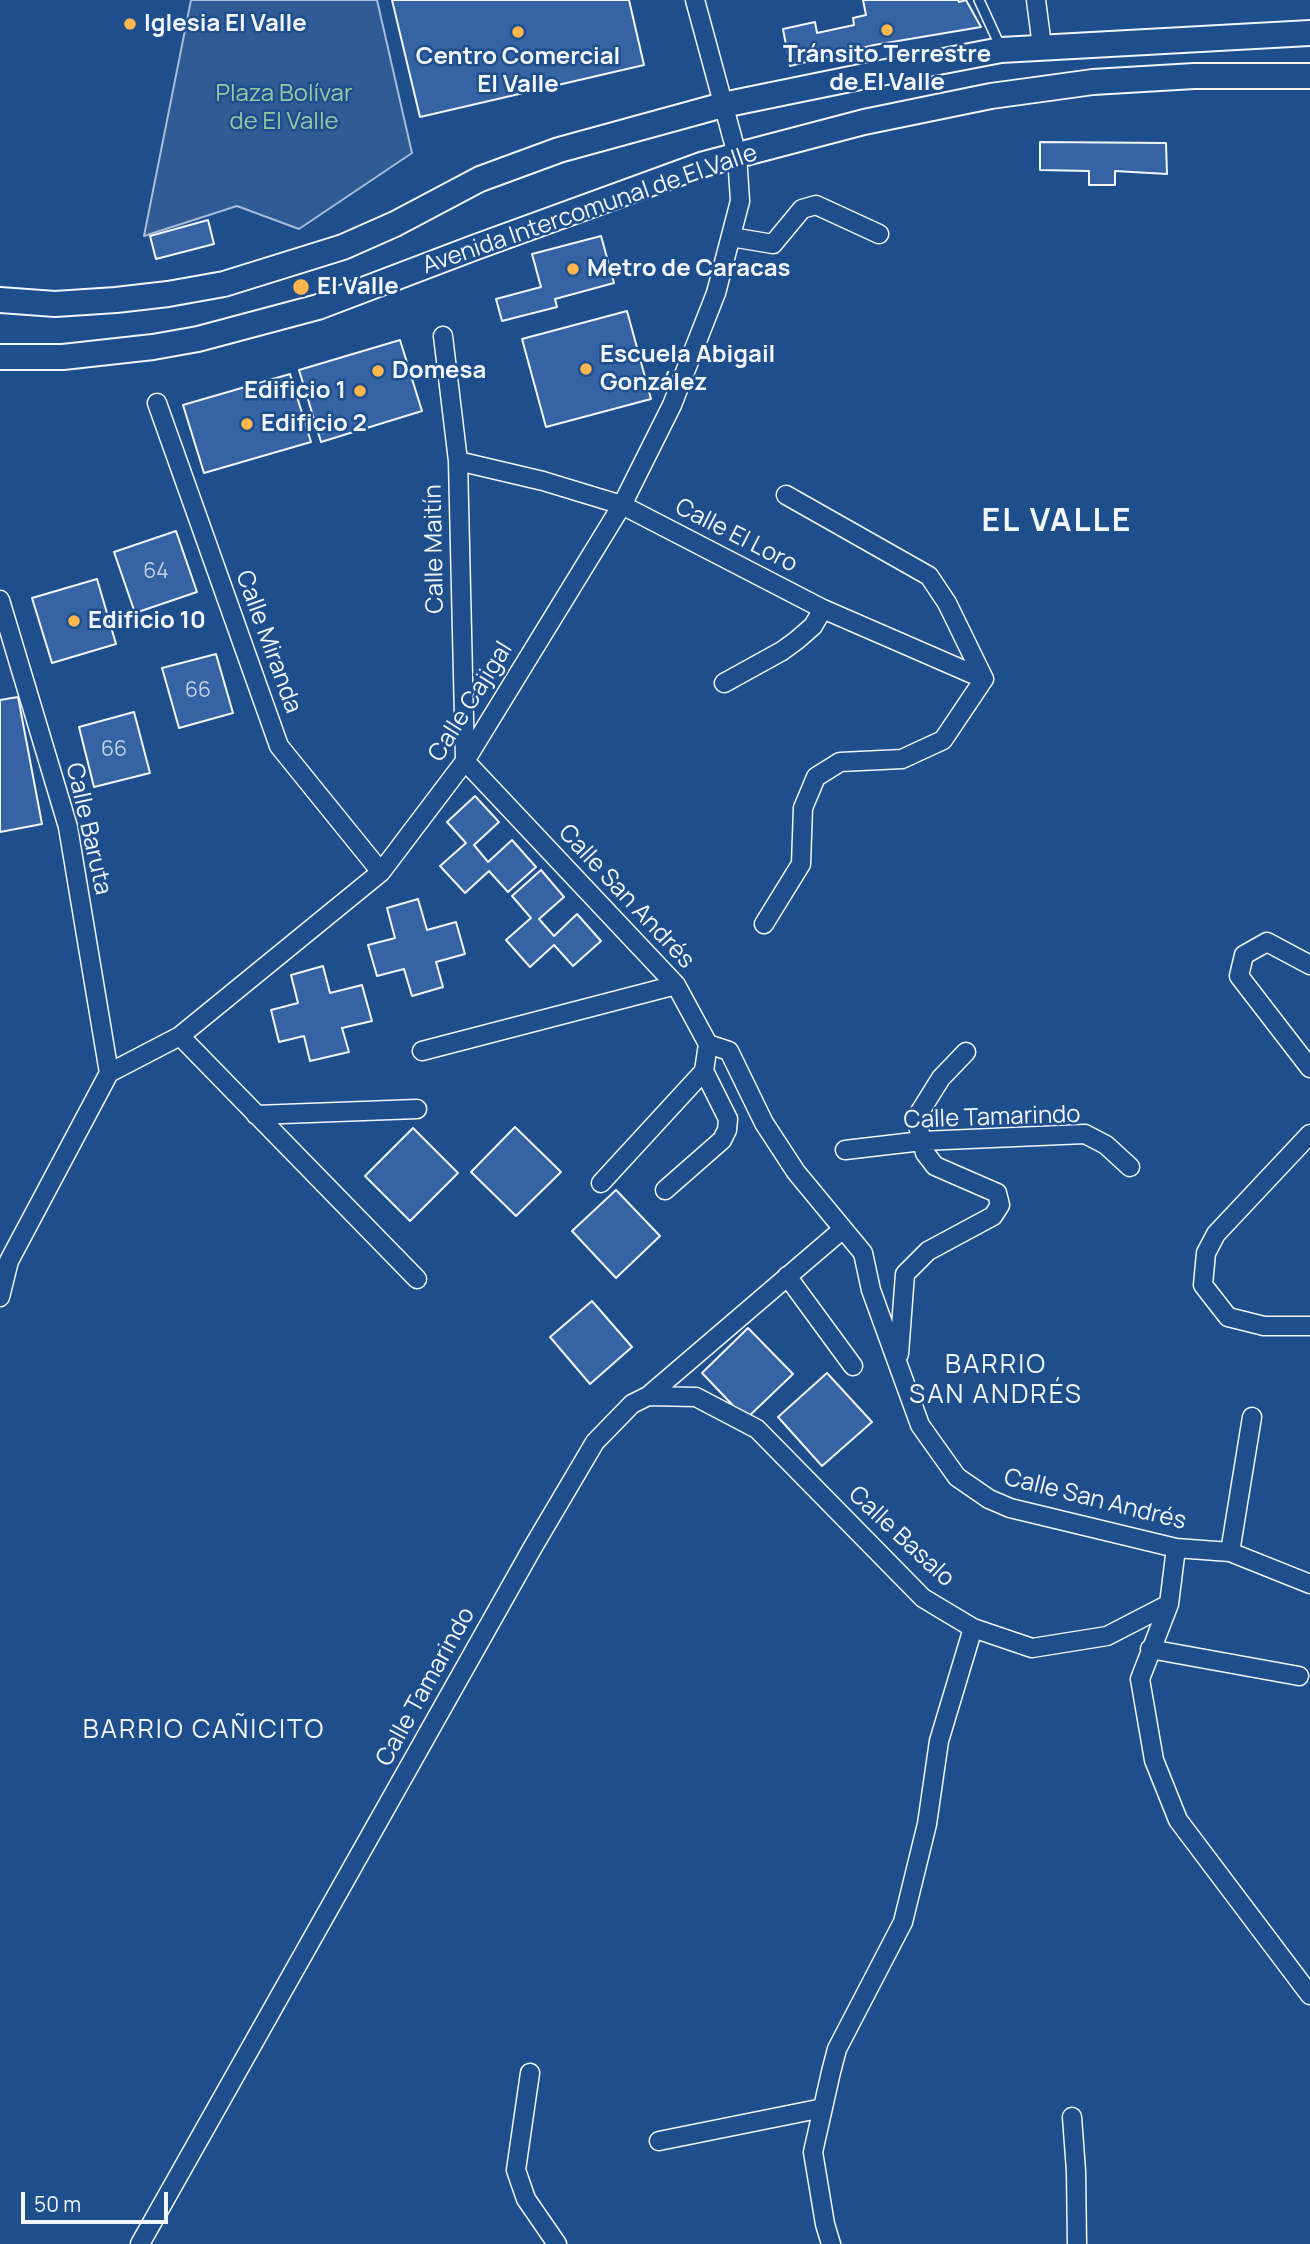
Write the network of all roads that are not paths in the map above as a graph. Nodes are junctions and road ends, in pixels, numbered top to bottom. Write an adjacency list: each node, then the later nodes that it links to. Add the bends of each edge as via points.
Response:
1 (695, 0): 8 (street, Calle Cajigal)
2 (979, 0): 6 (lane)
3 (1036, 0): 5 (street)
4 (1310, 33): 5 (main road)
5 (1041, 46): 6 (main road)
6 (1001, 50): 8 (main road)
7 (1310, 76): 9 (main road, Avenida Intercomunal de El Valle, via 1093,82 991,96)
8 (723, 105): 9 (street, Calle Cajigal); 12 (main road, via 559,150 480,179 343,247 224,284 116,300 55,304)
9 (737, 155): 11 (street, Calle Cajigal, via 740,201); 14 (main road, Avenida Intercomunal de El Valle, via 318,307 153,347 63,358)
10 (879, 234): 11 (street, via 816,205 802,209 773,244)
11 (731, 237): 18 (street, Calle Cajigal, via 716,293 672,405)
12 (0, 300)
13 (443, 336): 16 (street, Calle Maitín)
14 (0, 357)
15 (157, 403): 24 (street, Calle Miranda, via 279,746)
16 (457, 461): 18 (street, Calle El Loro); 23 (street, Calle Maitín)
17 (786, 495): 21 (street, via 929,576)
18 (622, 505): 20 (street, Calle El Loro); 23 (street, Calle Cajigal)
19 (0, 600): 34 (street, Calle Baruta, via 68,827)
20 (823, 609): 21 (street, Calle El Loro); 22 (street, via 797,640)
21 (984, 679): 25 (street, via 943,740 902,759 840,762 816,777 803,808 801,864)
22 (724, 683)
23 (465, 761): 24 (street, Calle Cajigal); 27 (street, Calle San Andrés)
24 (381, 872): 28 (street, Calle Cajigal)
25 (764, 924)
26 (1310, 965): 32 (street, via 1267,942 1244,955 1239,976)
27 (676, 985): 29 (street, Calle San Andrés); 30 (street)
28 (180, 1035): 34 (street, Calle Cajigal); 36 (street)
29 (708, 1044): 33 (street); 43 (street, Calle San Andrés, via 729,1051 764,1123 796,1172)
30 (422, 1051)
31 (967, 1052): 38 (street, via 941,1078 916,1118)
32 (1310, 1068)
33 (704, 1071): 41 (street); 42 (street, via 728,1119 727,1130 722,1140)
34 (109, 1073): 46 (street, via 9,1261)
35 (416, 1109): 36 (street)
36 (256, 1115): 45 (street)
37 (1310, 1134): 47 (street, via 1216,1234 1206,1253 1203,1285 1228,1317 1264,1326)
38 (922, 1141): 39 (street, Calle Tamarindo); 40 (street, Calle Tamarindo, via 1085,1134 1106,1145); 48 (street, via 935,1166 997,1193 1000,1205 993,1216 928,1251 905,1274)
39 (845, 1150)
40 (1130, 1167)
41 (601, 1183)
42 (665, 1190)
43 (843, 1228): 44 (street, Calle Tamarindo); 48 (street, Calle San Andrés, via 863,1253 871,1290)
44 (787, 1276): 49 (street); 50 (street, Calle Tamarindo)
45 (417, 1279)
46 (0, 1297)
47 (1310, 1325)
48 (898, 1361): 52 (street, Calle San Andrés, via 920,1425 971,1488 1010,1508)
49 (853, 1366)
50 (648, 1396): 56 (street, Calle Basalo, via 695,1397 757,1429 923,1598); 64 (street, Calle Tamarindo, via 632,1404 595,1442)
51 (1252, 1417): 53 (street)
52 (1176, 1548): 53 (street, Calle San Andrés); 55 (street)
53 (1230, 1552): 54 (street, Calle San Andrés)
54 (1310, 1584)
55 (1169, 1604): 56 (street, Calle Basalo, via 1107,1636 1032,1648); 57 (street)
56 (973, 1628): 61 (street, via 939,1741 927,1824 903,1922 837,2049)
57 (1150, 1649): 58 (street); 59 (street, via 1140,1679 1154,1760 1178,1819)
58 (1298, 1676)
59 (1310, 1995)
60 (530, 2073): 65 (street, via 516,2170 526,2199)
61 (824, 2108): 63 (street); 66 (street, via 813,2151)
62 (1072, 2117): 67 (street)
63 (659, 2141)
64 (140, 2244)
65 (557, 2244)
66 (831, 2244)
67 (1077, 2244)

